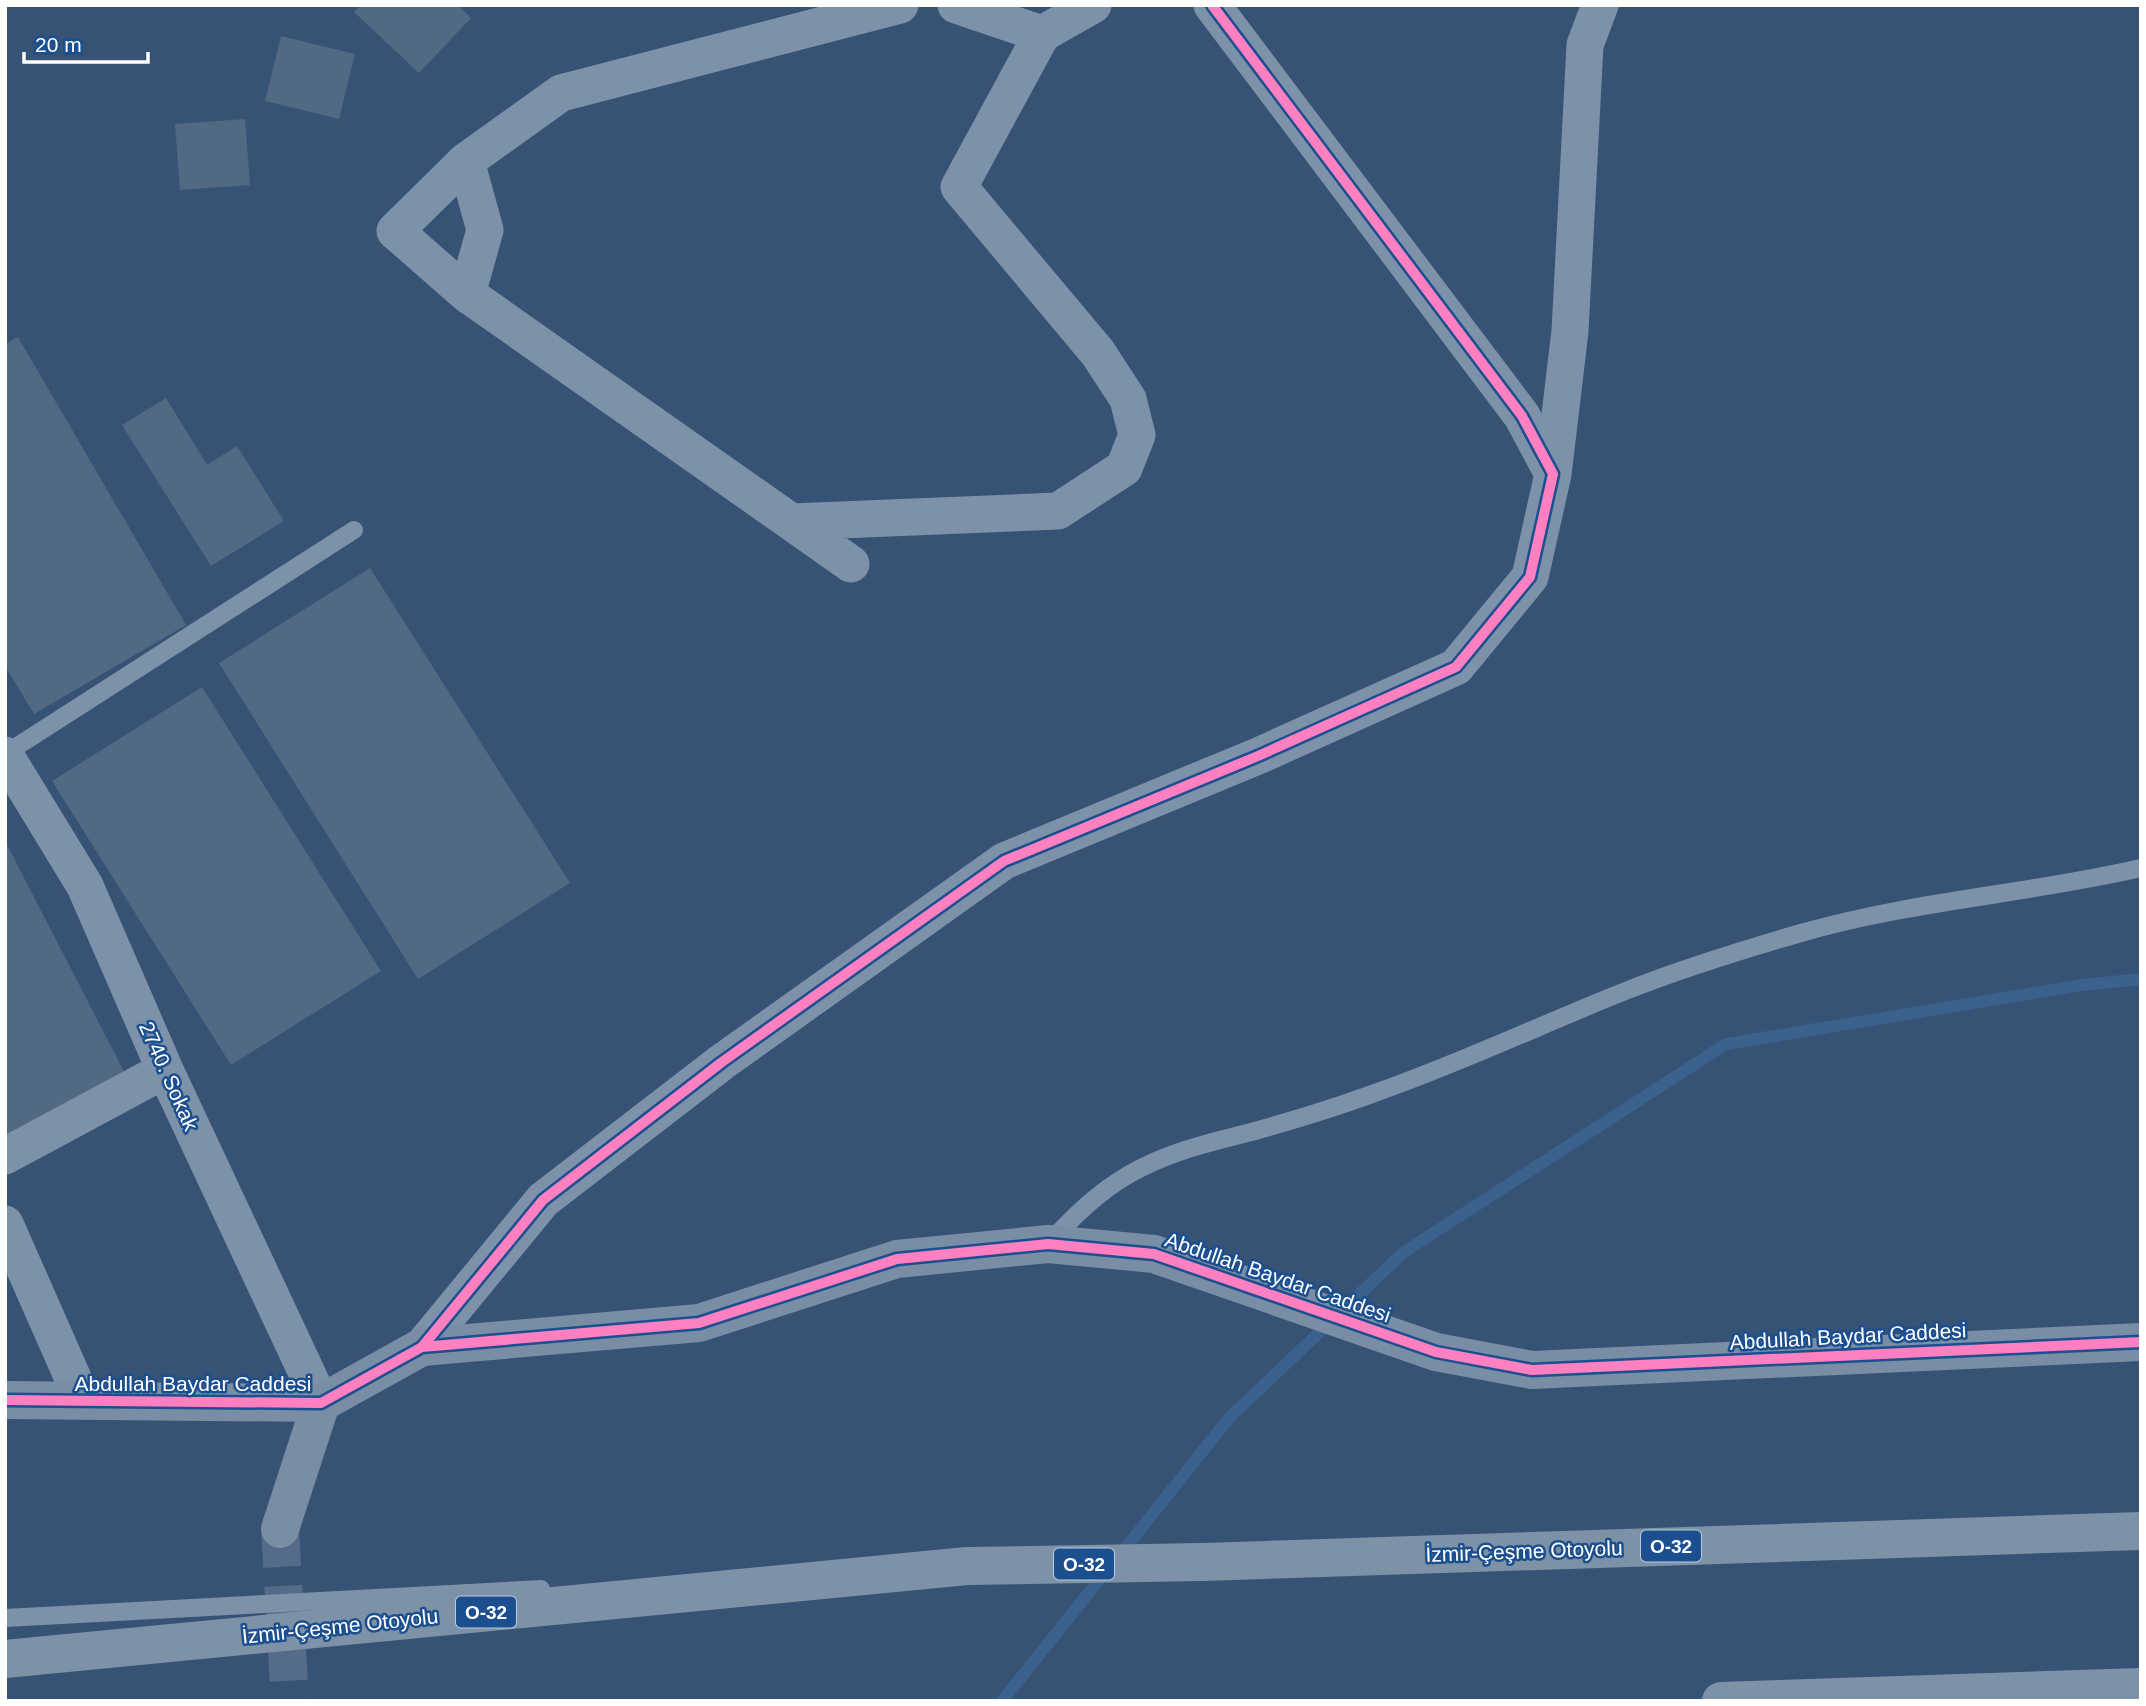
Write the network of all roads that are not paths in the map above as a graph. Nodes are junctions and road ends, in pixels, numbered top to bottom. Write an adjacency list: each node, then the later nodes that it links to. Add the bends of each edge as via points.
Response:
1 (900, 5): 7 (street, via 561,93)
2 (956, 5): 6 (street)
3 (1093, 5): 6 (street)
4 (1212, 5): 9 (street, via 1522,416)
5 (1600, 5): 9 (street, via 1585,45 1570,331)
6 (1042, 34): 10 (street, via 959,187 1098,353 1128,400 1137,435 1124,468 1058,510)
7 (466, 161): 8 (street, via 485,230); 8 (street, via 396,231)
8 (467, 294): 10 (street)
9 (1553, 474): 20 (street, via 1530,577 1456,667 1258,756 1004,861 722,1062 543,1200)
10 (791, 522): 12 (street)
11 (354, 530): 13 (lane)
12 (851, 564)
13 (5, 755): 15 (street, 2740. Sokak, via 85,886)
14 (2141, 868): 18 (lane, via 1895,910 1713,960 1629,989 1371,1095 1163,1158 1102,1191)
15 (165, 1070): 16 (street); 23 (street, 2740. Sokak)
16 (5, 1156)
17 (5, 1224): 22 (street)
18 (1048, 1244): 19 (street, Abdullah Baydar Caddesi, via 1154,1254 1436,1352 1532,1370); 20 (street, Abdullah Baydar Caddesi, via 897,1259 699,1323)
19 (2141, 1342)
20 (422, 1347): 23 (street, Abdullah Baydar Caddesi)
21 (5, 1400): 22 (street, Abdullah Baydar Caddesi)
22 (83, 1401): 23 (street, Abdullah Baydar Caddesi)
23 (321, 1403): 24 (street)
24 (279, 1529)
25 (2141, 1531): 26 (highway, İzmir-Çeşme Otoyolu / O-32)
26 (967, 1566): 27 (lane); 28 (highway, İzmir-Çeşme Otoyolu / O-32)
27 (5, 1618)
28 (5, 1659)
29 (2141, 1687): 30 (highway)
30 (1721, 1701)

